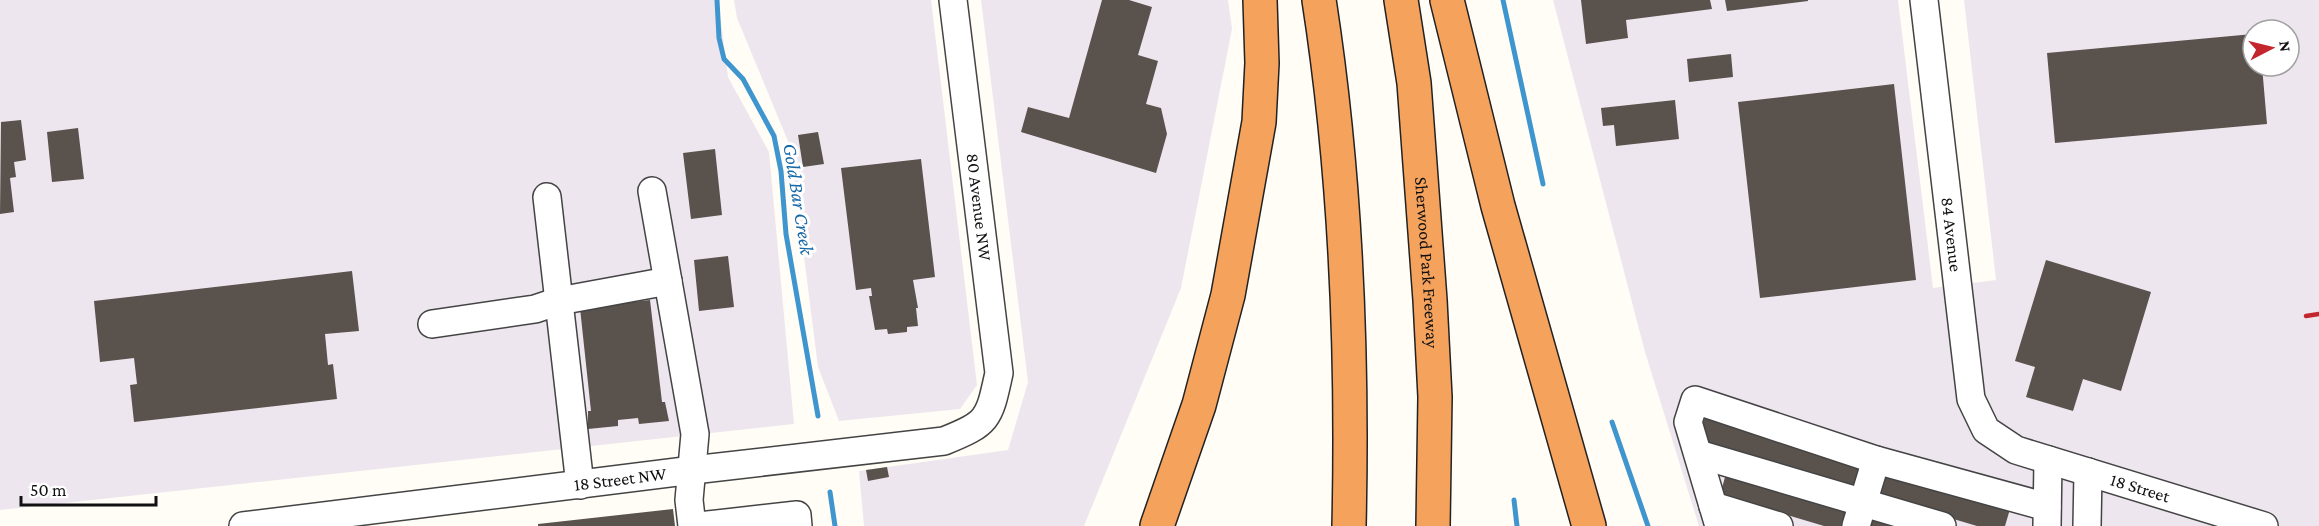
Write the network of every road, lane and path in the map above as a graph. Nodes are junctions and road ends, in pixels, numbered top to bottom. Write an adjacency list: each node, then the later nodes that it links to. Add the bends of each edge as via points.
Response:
1 (953, 0): 12 (street, 80 Avenue NW, via 999,373)
2 (1260, 0): 27 (highway, via 1259,122 1228,295 1199,405)
3 (1319, 0): 28 (highway, via 1348,307)
4 (1401, 0): 29 (highway, Sherwood Park Freeway, via 1414,83 1430,300 1435,397)
5 (1447, 0): 30 (highway, via 1498,206)
6 (1924, 0): 13 (street, 84 Avenue, via 1971,399 1986,430)
7 (652, 191): 9 (street)
8 (547, 197): 10 (street)
9 (668, 280): 10 (street); 17 (street, via 695,434)
10 (558, 301): 11 (street, via 535,309); 19 (street)
11 (432, 324)
12 (990, 414): 17 (street, 18 Street NW, via 968,432 944,441)
13 (2016, 450): 16 (street, 18 Street)
14 (1698, 454): 15 (street, via 1688,422 1695,400); 20 (street); 21 (street)
15 (1876, 460): 20 (street); 22 (street)
16 (2048, 460): 18 (street, 18 Street); 22 (street)
17 (693, 470): 19 (street, 18 Street NW); 24 (street, via 689,500)
18 (2088, 472): 33 (street); 34 (street, 18 Street)
19 (580, 485): 23 (street, 18 Street NW)
20 (1859, 515): 32 (street)
21 (1716, 516): 31 (street)
22 (2047, 516)
23 (243, 526)
24 (693, 526)
25 (699, 526): 26 (street, via 797,515)
26 (798, 526)
27 (1157, 526)
28 (1349, 526)
29 (1433, 526)
30 (1589, 526)
31 (1779, 526)
32 (1941, 526)
33 (2089, 526)
34 (2264, 526)

